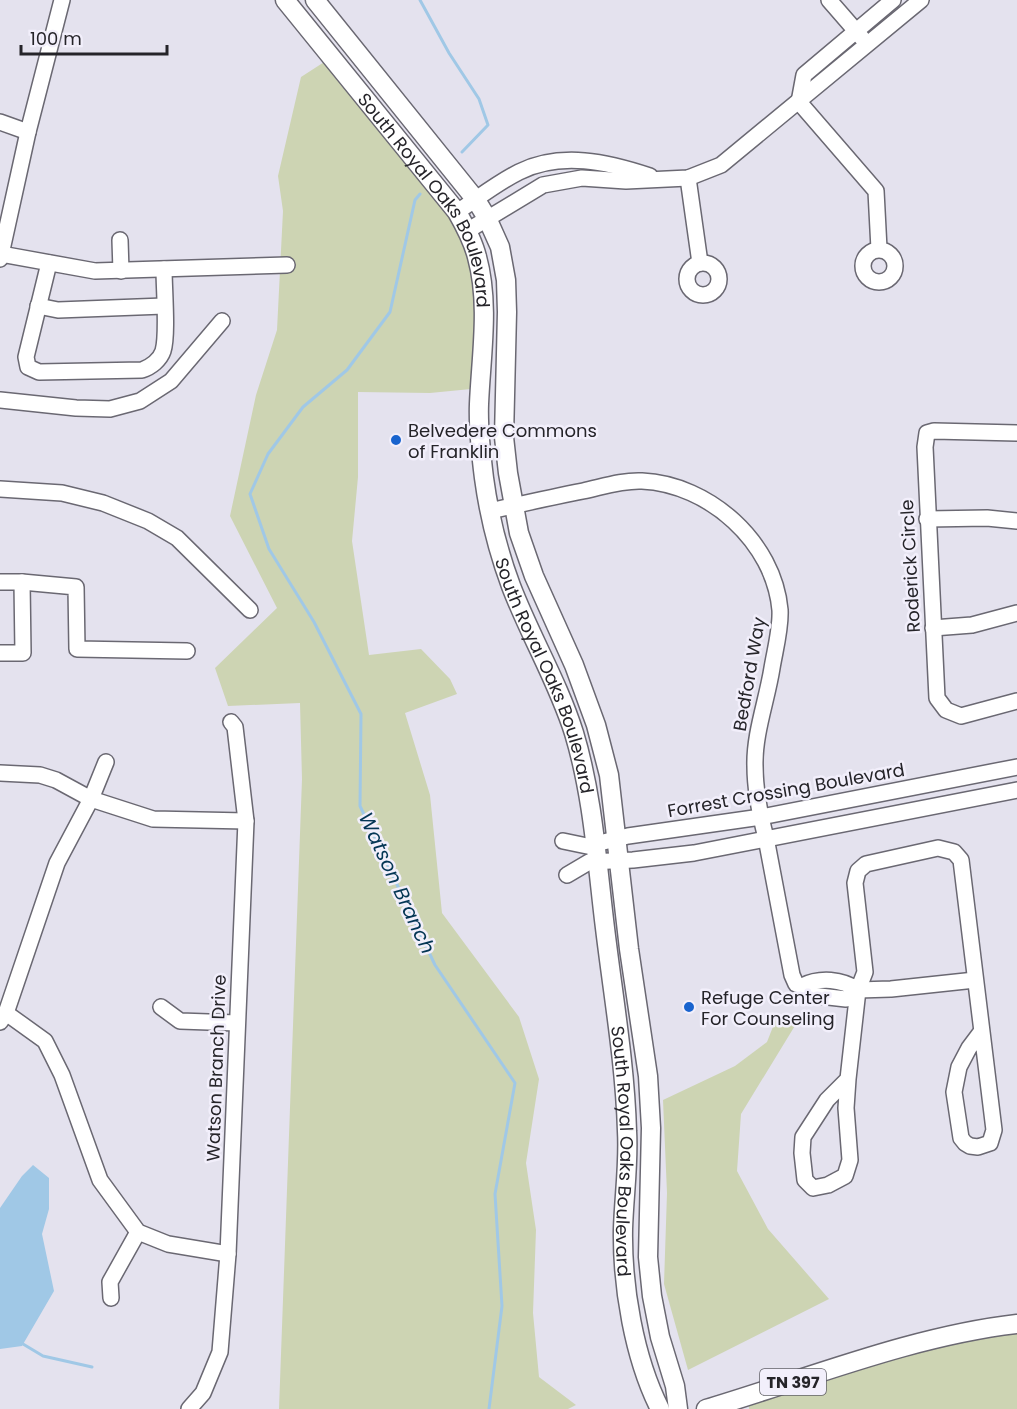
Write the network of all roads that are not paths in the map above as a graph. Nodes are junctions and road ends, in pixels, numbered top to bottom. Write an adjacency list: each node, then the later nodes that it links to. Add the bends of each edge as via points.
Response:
1 (62, 0): 11 (street)
2 (285, 0): 15 (main road, South Royal Oaks Boulevard)
3 (315, 0): 14 (main road, South Royal Oaks Boulevard)
4 (829, 0): 7 (street)
5 (893, 0): 7 (street)
6 (921, 0): 8 (street)
7 (857, 32): 8 (street); 9 (street, via 804,75)
8 (868, 45): 9 (street)
9 (799, 102): 12 (street, via 721,165); 19 (street, via 876,191)
10 (0, 122): 11 (street)
11 (28, 132): 20 (street)
12 (688, 178): 13 (street); 22 (street)
13 (658, 179): 14 (street, via 625,168 559,160 519,172); 16 (street, via 562,180 543,185)
14 (476, 200): 15 (street); 16 (main road, South Royal Oaks Boulevard)
15 (456, 212): 17 (main road, South Royal Oaks Boulevard)
16 (487, 218): 17 (street); 32 (main road, South Royal Oaks Boulevard, via 500,247 506,280 504,437)
17 (467, 231): 33 (main road, South Royal Oaks Boulevard, via 482,283 480,439)
18 (120, 240): 25 (street)
19 (879, 249)
20 (1, 256): 21 (street)
21 (49, 263): 25 (street); 26 (street)
22 (700, 263)
23 (288, 265): 24 (street)
24 (164, 269): 25 (street); 27 (street)
25 (121, 271)
26 (38, 306): 27 (street, via 58,310); 27 (street, via 26,357 28,367 39,372 147,368 162,352)
27 (164, 306)
28 (222, 321): 29 (street, via 171,381 140,401 110,409)
29 (0, 400)
30 (1017, 433): 34 (street, Roderick Circle, via 941,430 927,434)
31 (0, 489): 38 (street, via 62,493 103,503 148,521 177,538)
32 (513, 506): 33 (street, Bedford Way); 50 (street, Bedford Way, via 641,481 666,484 694,495 720,509 746,532 763,556 780,610 754,765); 53 (main road, South Royal Oaks Boulevard, via 534,576 596,725 609,774)
33 (490, 511): 55 (main road, South Royal Oaks Boulevard, via 512,587 574,733 588,790)
34 (927, 519): 35 (street); 40 (street, Roderick Circle)
35 (1017, 521)
36 (0, 582): 37 (street)
37 (22, 582): 41 (street, via 76,587 77,650); 42 (street, via 23,653)
38 (250, 610)
39 (1017, 613): 40 (street, via 972,625)
40 (933, 628): 43 (street, Roderick Circle, via 937,698 946,710 961,716)
41 (187, 651)
42 (0, 653)
43 (1017, 701)
44 (231, 722): 51 (street, Watson Branch Drive, via 235,727)
45 (106, 762): 49 (street)
46 (1017, 767): 50 (street, Forrest Crossing Boulevard)
47 (0, 773): 49 (street, via 40,775)
48 (1017, 790): 52 (street, Forrest Crossing Boulevard)
49 (91, 799): 51 (street, via 153,819); 61 (street, via 57,863)
50 (761, 817): 52 (street, Bedford Way); 53 (street, Forrest Crossing Boulevard)
51 (246, 821): 62 (street, Watson Branch Drive)
52 (766, 838): 56 (street, Forrest Crossing Boulevard, via 694,853); 59 (street, Bedford Way, via 796,984 811,995 846,999)
53 (617, 839): 55 (street, Forrest Crossing Boulevard); 56 (main road, South Royal Oaks Boulevard)
54 (563, 841): 55 (street, Forrest Crossing Boulevard, via 586,846)
55 (596, 853): 56 (street, Forrest Crossing Boulevard); 57 (street, Forrest Crossing Boulevard); 70 (main road, South Royal Oaks Boulevard, via 627,1131 624,1271 638,1345)
56 (619, 861): 71 (main road, South Royal Oaks Boulevard, via 648,1076 648,1257 652,1296)
57 (567, 875)
58 (975, 980): 59 (street, Bedford Way); 59 (street, via 961,860 954,852 938,848 866,864 858,871 855,883 865,972); 63 (street)
59 (858, 990): 64 (street)
60 (161, 1007): 62 (street, via 180,1021)
61 (3, 1018): 65 (street, via 45,1041 62,1075 100,1180)
62 (237, 1023): 66 (street, Watson Branch Drive)
63 (981, 1032): 63 (street, via 959,1067 954,1092 961,1138 969,1146 978,1147 990,1143 994,1130)
64 (848, 1079): 64 (street, via 827,1100 803,1137 805,1180 813,1188 840,1179 849,1168)
65 (138, 1232): 66 (street, via 168,1244); 67 (street, via 110,1282)
66 (228, 1254): 69 (street, Watson Branch Drive, via 220,1352 202,1393)
67 (111, 1298)
68 (1017, 1324): 72 (main road, TN 397, via 879,1354)
69 (189, 1409)
70 (660, 1409)
71 (678, 1409)
72 (706, 1409)

